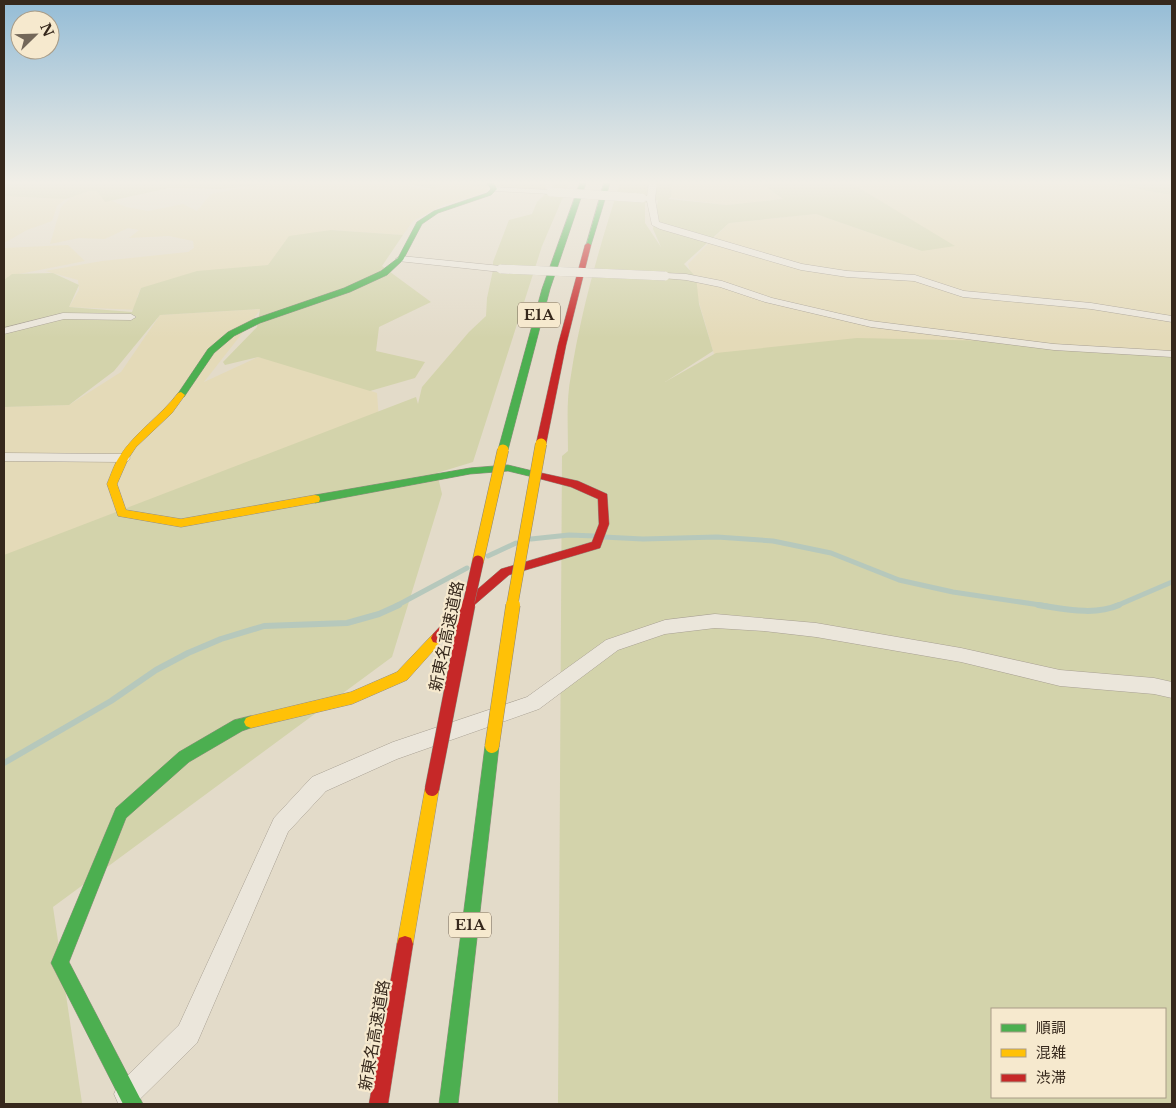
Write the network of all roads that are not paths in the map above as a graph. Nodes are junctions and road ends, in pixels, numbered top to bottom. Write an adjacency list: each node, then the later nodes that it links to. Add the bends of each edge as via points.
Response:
1 (413, 235): 5 (main road)
2 (565, 235): 14 (main road, 新東名高速道路 / E1A, bridge, via 546,289 503,450 458,652)
3 (591, 235): 15 (main road, E1A, bridge, via 562,346 541,444 508,631)
4 (690, 235): 7 (street, via 801,267 847,274 914,278 963,294 1091,306)
5 (401, 259): 9 (street, bridge, via 501,269 686,277 871,324 1054,347); 11 (main road, via 384,273 362,283 257,321 231,334 211,350 169,411)
6 (131, 316): 8 (street, via 63,316)
7 (1172, 319)
8 (4, 331)
9 (1172, 354)
10 (4, 457): 11 (street)
11 (123, 458): 13 (main road, via 112,484 122,513 181,523 470,471 508,468 574,484 603,497 604,524 596,546 505,572 468,604 402,676 352,698 238,725 184,757 121,813 60,963)
12 (1172, 690): 13 (street, via 1060,678 961,656 764,624 714,621 665,627 612,644 533,702 393,751 319,784 282,825 188,1034)
13 (130, 1099)
14 (378, 1104)
15 (448, 1104)

